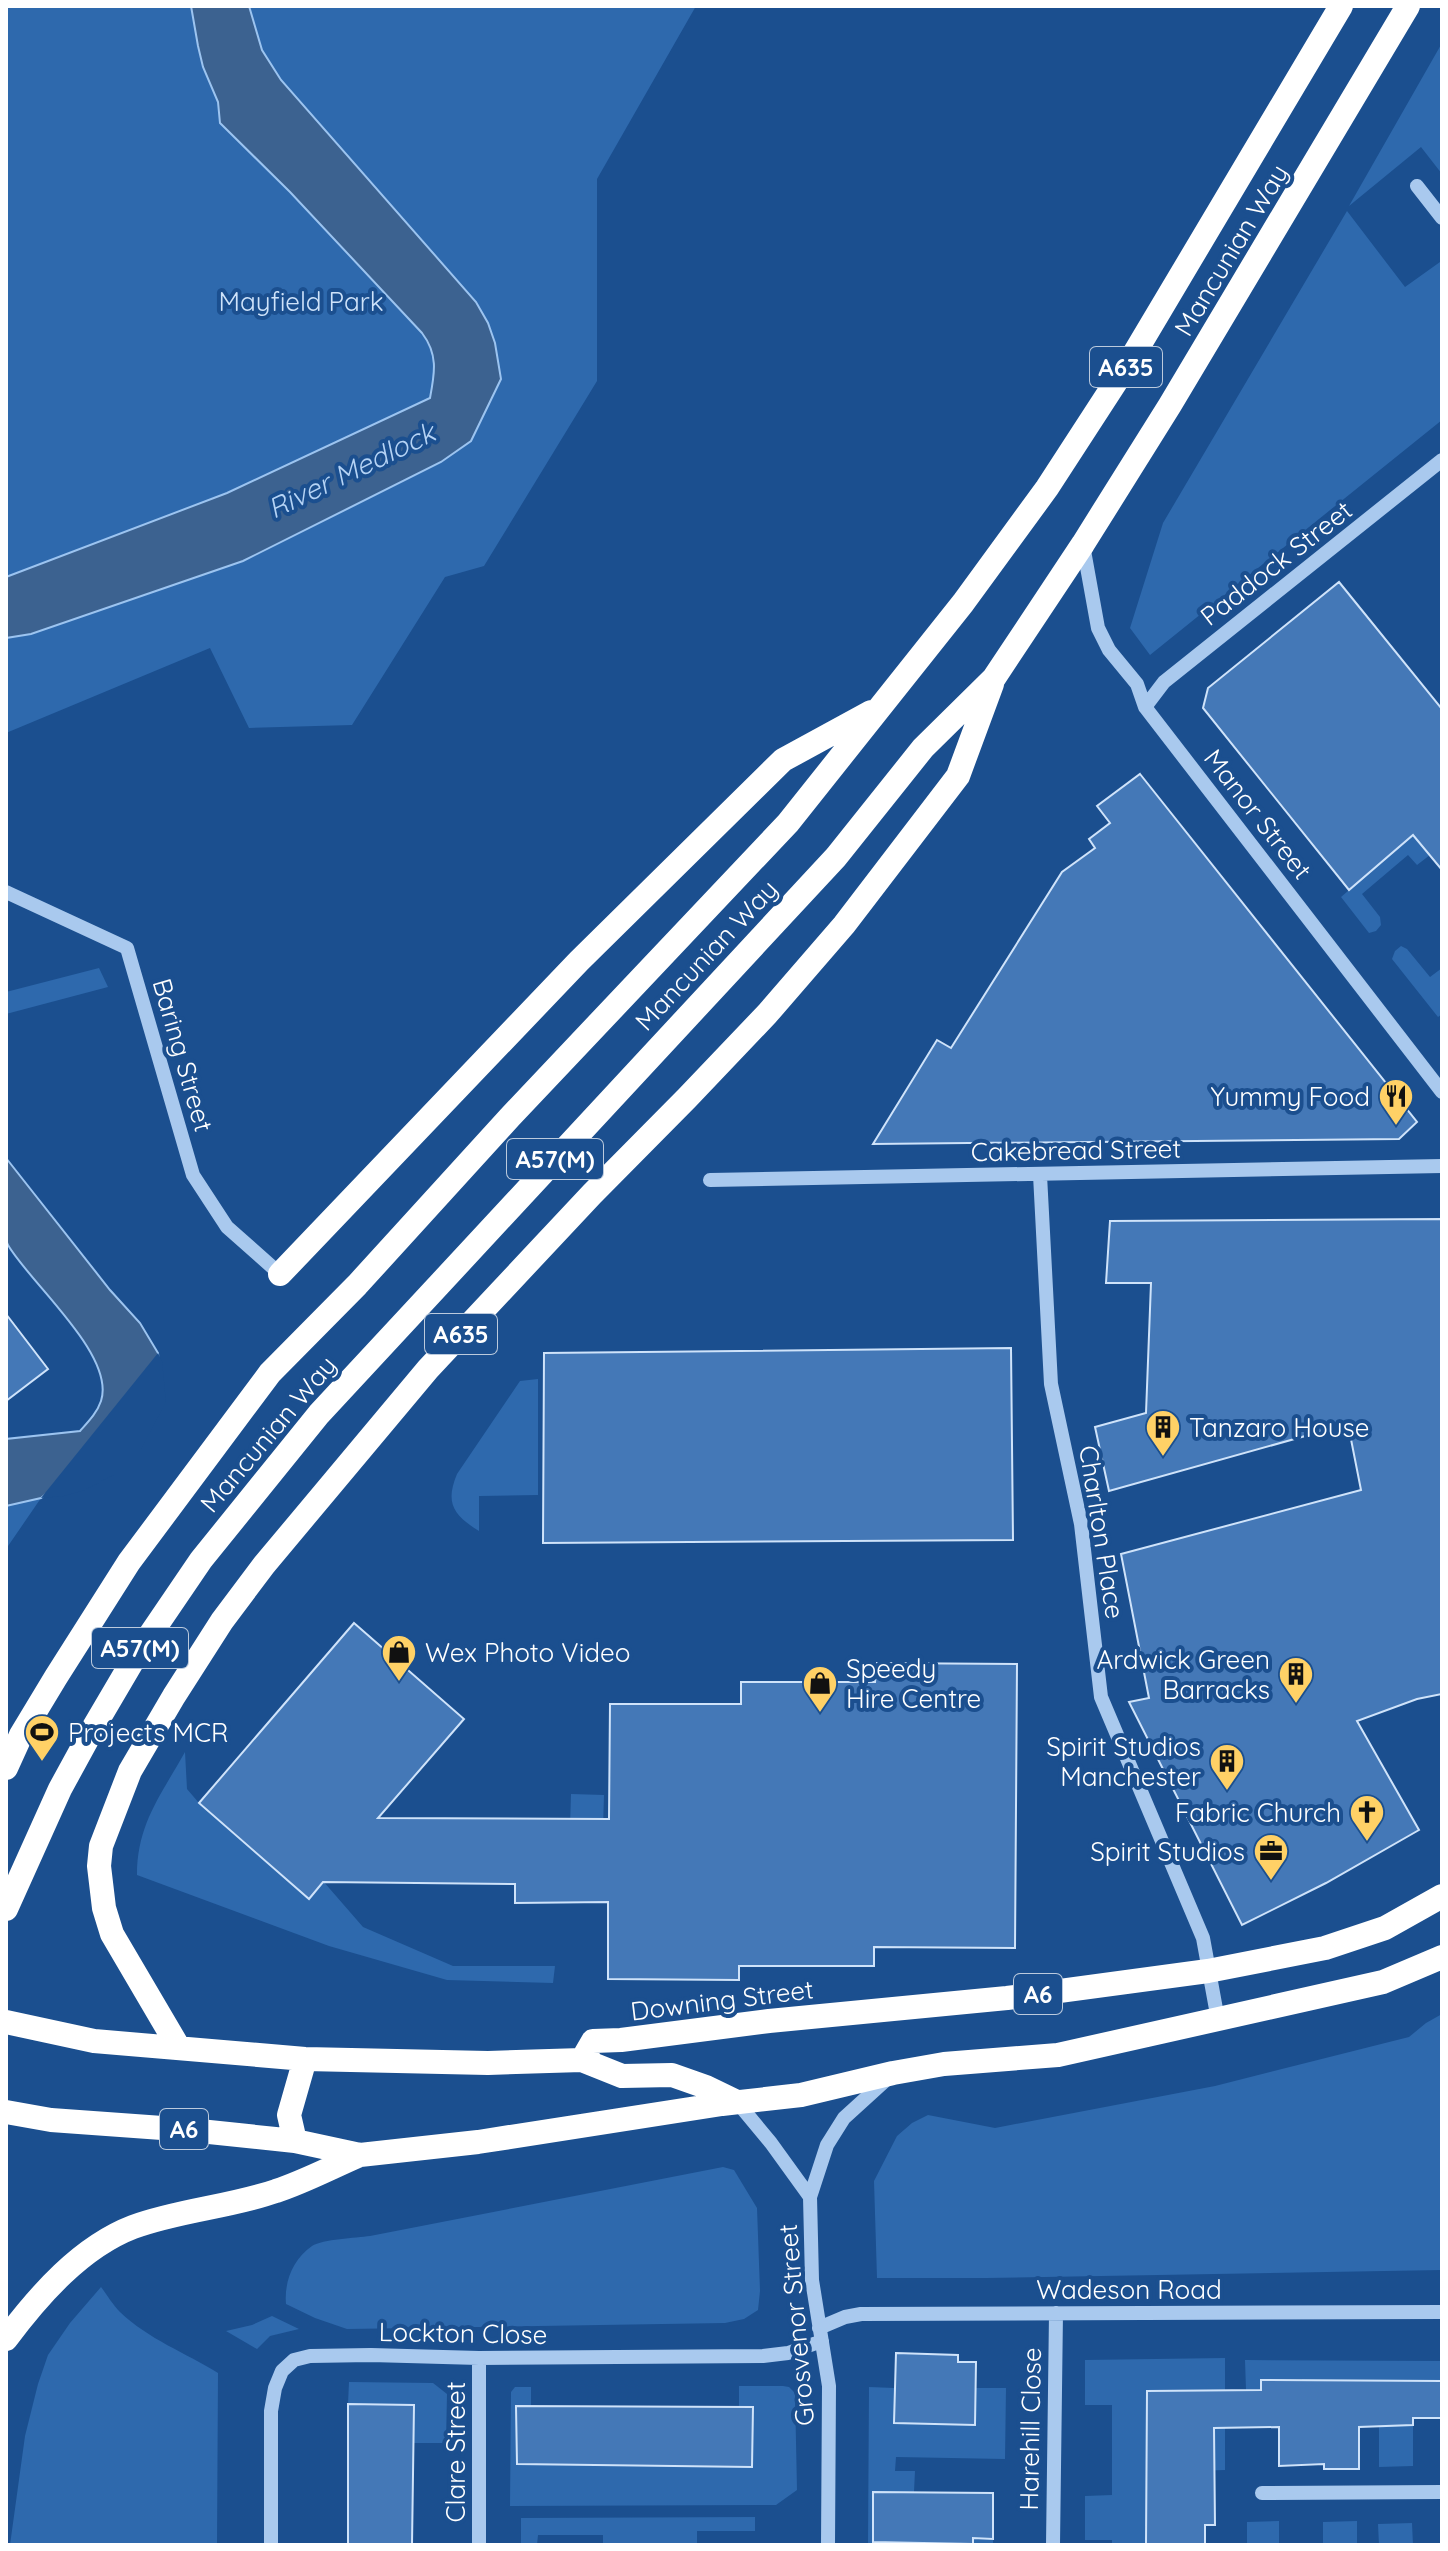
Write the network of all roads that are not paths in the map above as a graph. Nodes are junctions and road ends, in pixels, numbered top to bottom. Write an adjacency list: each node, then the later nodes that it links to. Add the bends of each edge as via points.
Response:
1 (1341, 6): 8 (highway, Mancunian Way / A635, via 1134,354 1047,488)
2 (1408, 6): 6 (highway, Mancunian Way / A635)
3 (1417, 186): 4 (street)
4 (1442, 218)
5 (1442, 460): 9 (street, Paddock Street, via 1164,682)
6 (1083, 544): 7 (highway, Mancunian Way / A635); 9 (street, Manor Street, via 1098,628 1137,684)
7 (994, 678): 18 (highway, Mancunian Way / A57(M), via 923,748 836,857 319,1414 201,1560 135,1657 60,1789); 23 (highway, A635, via 958,776 844,925 767,1014 428,1369 264,1565 174,1696 130,1771 101,1846 99,1866 112,1934)
8 (880, 707): 15 (highway, via 783,760 579,961); 16 (highway, Mancunian Way / A57(M), via 788,823 270,1373 112,1588)
9 (1145, 707): 11 (street, Manor Street)
10 (6, 892): 15 (street, Baring Street, via 127,948 193,1175 227,1227)
11 (1442, 1092)
12 (1442, 1166): 13 (street, Cakebread Street)
13 (1040, 1175): 14 (street, Cakebread Street); 20 (street, Charlton Place, via 1051,1384 1081,1524 1101,1697 1203,1938)
14 (710, 1180)
15 (280, 1274)
16 (6, 1768)
17 (1442, 1896): 20 (highway, Downing Street / A6, via 1385,1928 1325,1948)
18 (6, 1909)
19 (1442, 1957): 21 (highway, A6, via 1383,1982)
20 (1208, 1971): 21 (street, Charlton Place); 25 (highway, Downing Street / A6, via 1007,1998 593,2041)
21 (1218, 2020): 26 (highway, A6, via 1058,2055)
22 (6, 2022): 23 (highway, via 94,2041)
23 (179, 2048): 24 (highway)
24 (305, 2059): 25 (highway); 29 (highway, via 289,2115)
25 (582, 2060): 27 (highway, via 622,2076 672,2075)
26 (893, 2073): 27 (highway, A6, via 801,2095); 31 (street, Grosvenor Street, via 844,2118 827,2145)
27 (737, 2102): 30 (highway, A6); 31 (street, Grosvenor Street)
28 (6, 2112): 29 (highway, A6)
29 (295, 2141): 30 (highway, A6)
30 (360, 2155): 35 (highway, via 275,2191 149,2222 108,2239 57,2279)
31 (810, 2197): 34 (street, Grosvenor Street, via 812,2280)
32 (1442, 2312): 33 (street, Wadeson Road)
33 (1056, 2313): 34 (street, Wadeson Road, via 861,2314 845,2317); 42 (street, Harehill Close)
34 (820, 2335): 36 (street, Lockton Close, via 788,2353 763,2356); 41 (street, Grosvenor Street, via 829,2386)
35 (6, 2339)
36 (479, 2358): 39 (street, Lockton Close, via 371,2355 294,2360 282,2371 271,2411); 40 (street, Clare Street)
37 (1442, 2492): 38 (street)
38 (1262, 2493)
39 (271, 2545)
40 (479, 2545)
41 (828, 2545)
42 (1053, 2545)

